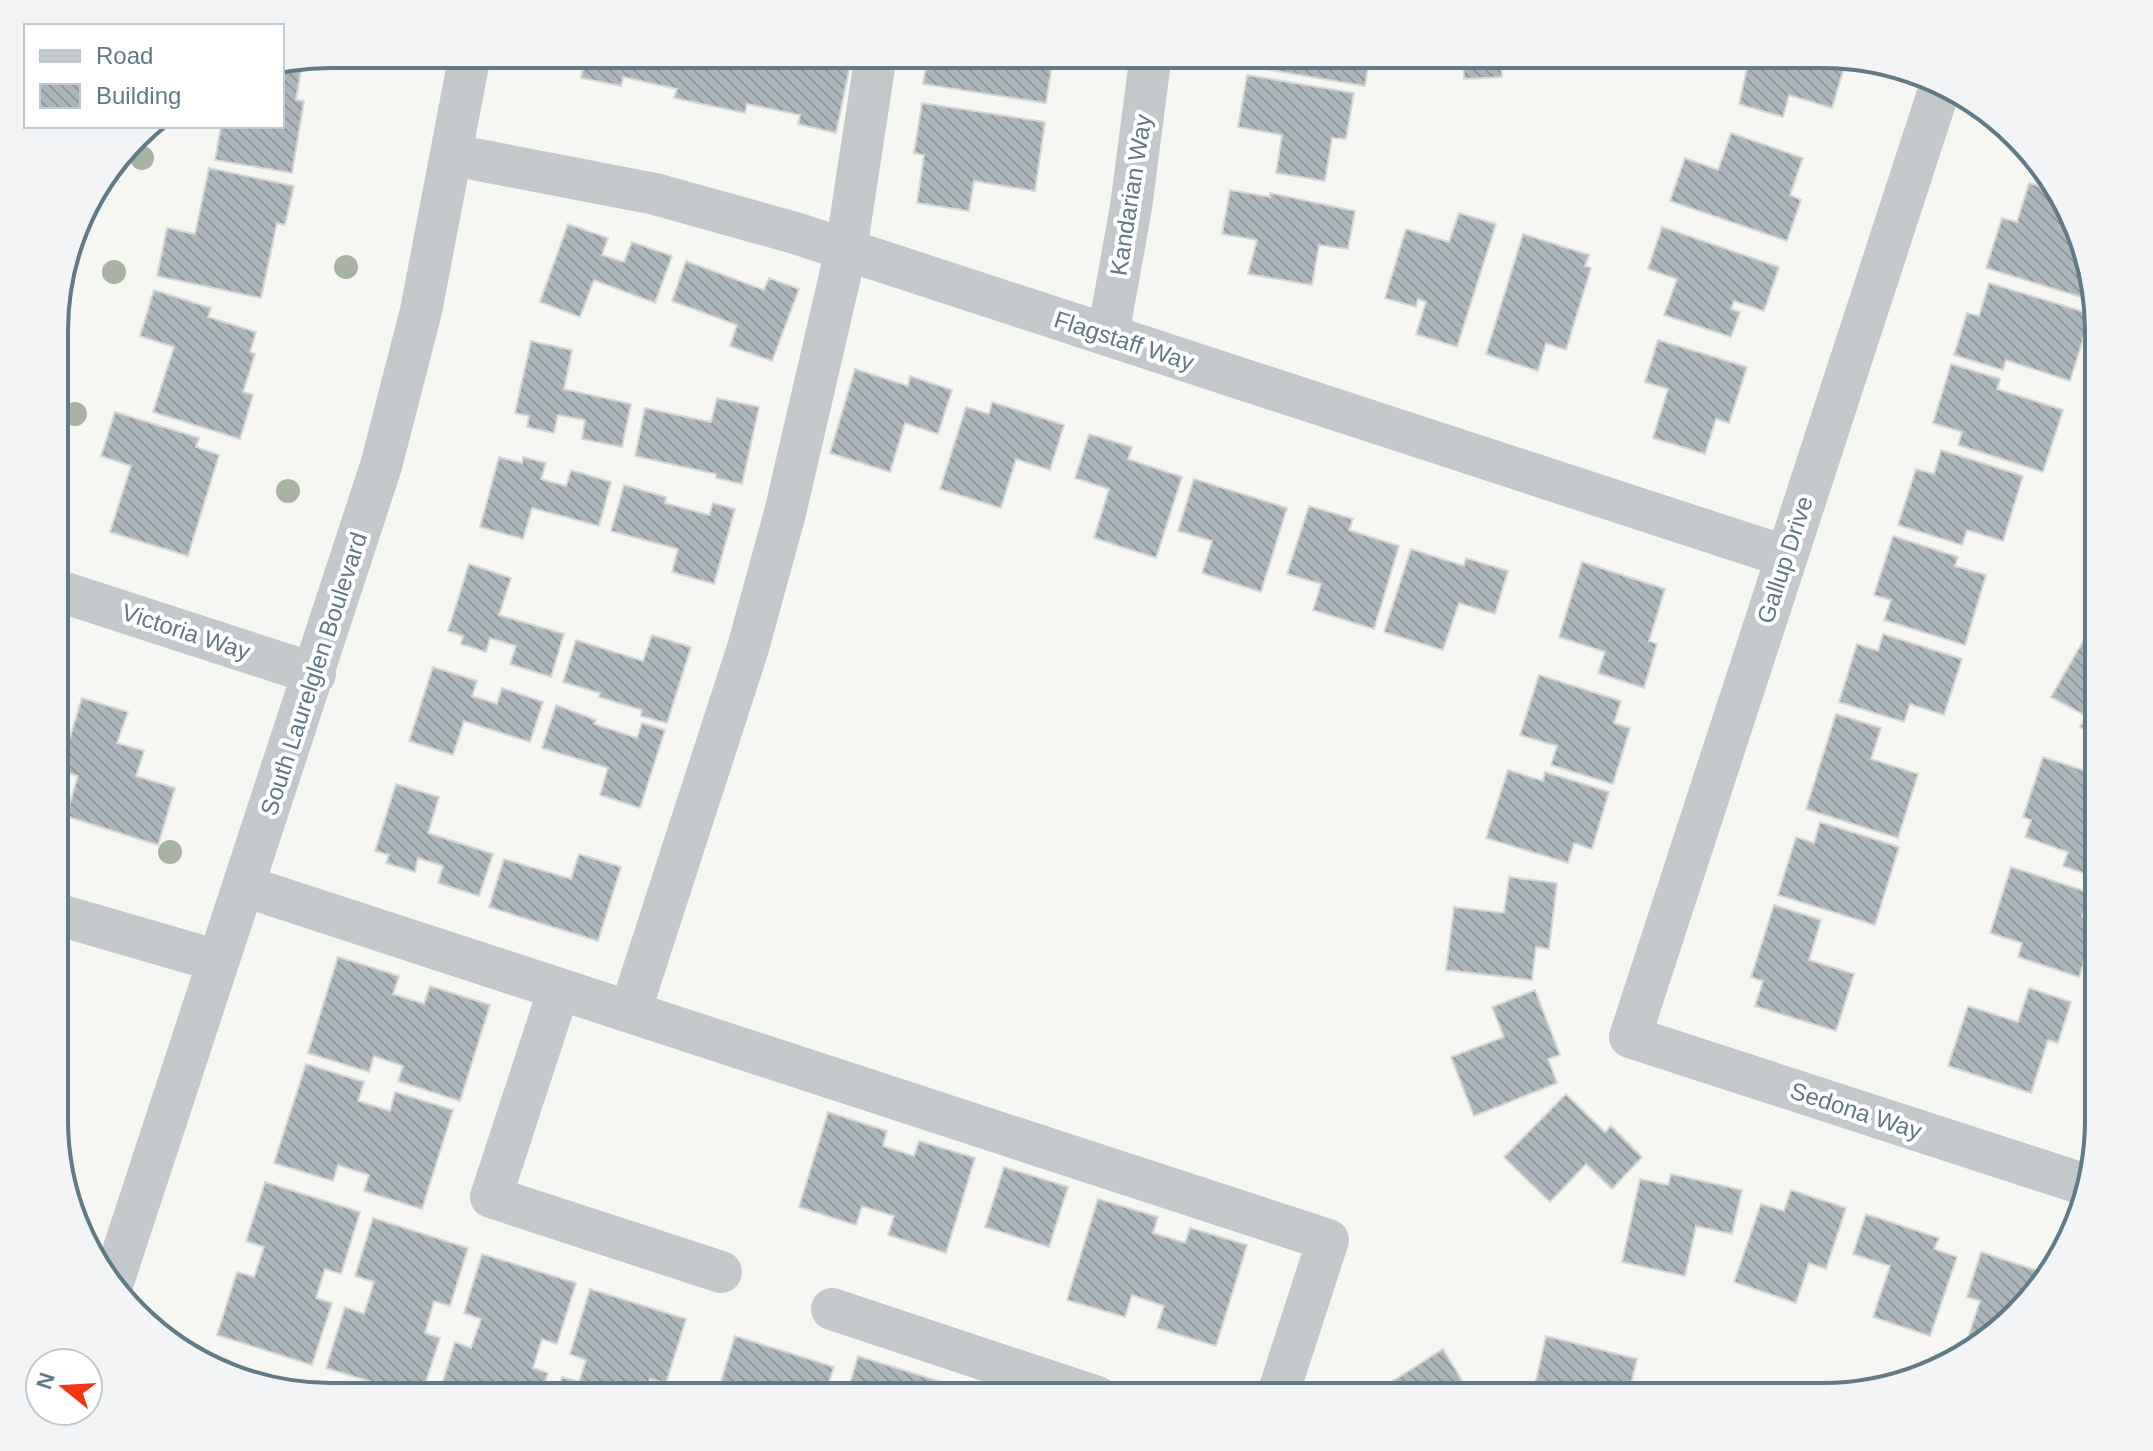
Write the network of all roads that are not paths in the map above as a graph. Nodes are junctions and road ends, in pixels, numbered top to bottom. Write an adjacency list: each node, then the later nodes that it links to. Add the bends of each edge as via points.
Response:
1 (468, 68): 5 (street, South Laurelglen Boulevard)
2 (874, 68): 6 (street)
3 (1149, 68): 7 (street, Kandarian Way)
4 (1937, 95): 8 (street, Gallup Drive)
5 (453, 155): 6 (street, Flagstaff Way, via 655,194); 10 (street, South Laurelglen Boulevard, via 421,311 381,466)
6 (846, 250): 7 (street, Flagstaff Way); 15 (street, via 748,648)
7 (1108, 335): 8 (street, Flagstaff Way)
8 (1787, 557): 16 (street, Gallup Drive)
9 (68, 594): 10 (street, Victoria Way)
10 (315, 674): 11 (street, South Laurelglen Boulevard)
11 (244, 886): 13 (street, South Laurelglen Boulevard); 14 (street)
12 (68, 917): 13 (street)
13 (218, 961): 18 (street, South Laurelglen Boulevard)
14 (559, 989): 15 (street); 19 (street, via 491,1197)
15 (630, 1012): 21 (street, via 1328,1240)
16 (1630, 1037): 17 (street, Sedona Way)
17 (2077, 1182)
18 (116, 1272)
19 (721, 1272)
20 (832, 1309): 22 (street)
21 (1282, 1382)
22 (1053, 1383)

